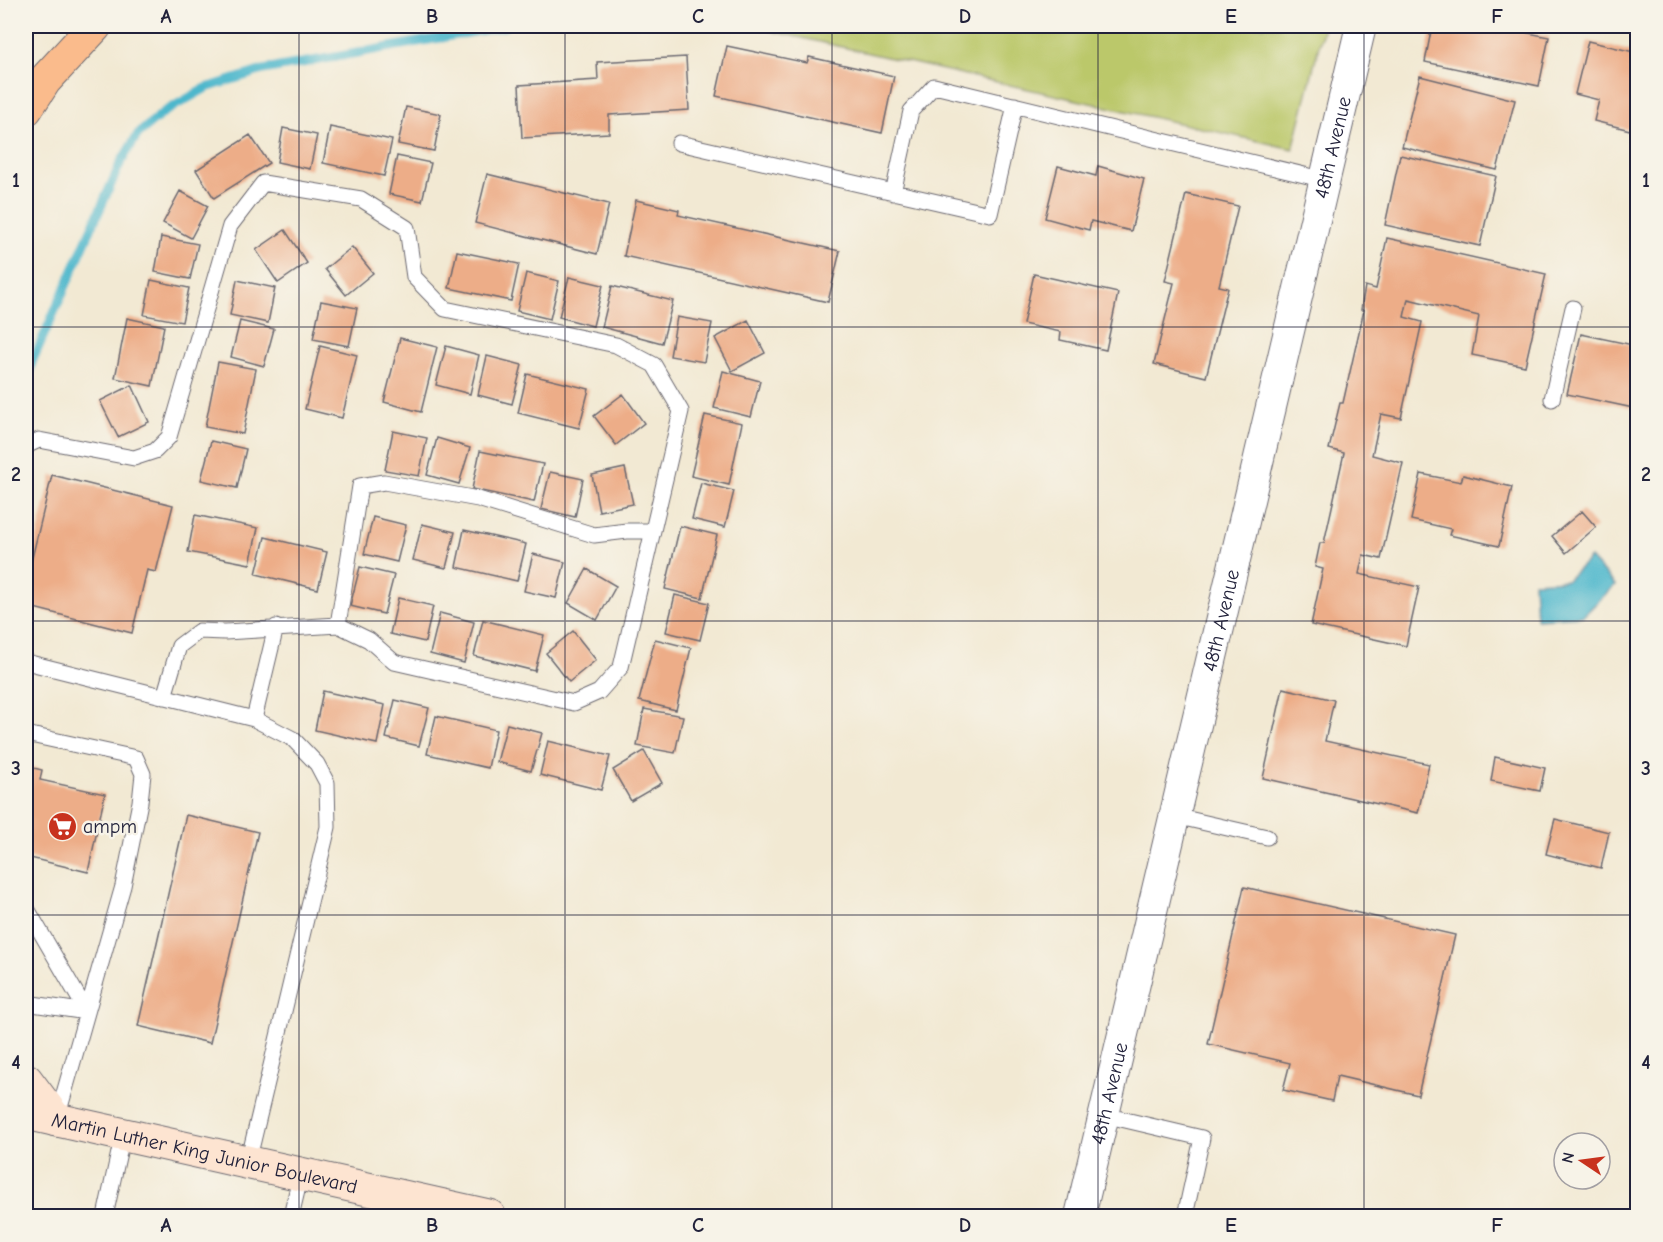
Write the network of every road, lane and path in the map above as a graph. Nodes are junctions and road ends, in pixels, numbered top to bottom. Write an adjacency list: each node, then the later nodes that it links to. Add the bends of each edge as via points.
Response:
1 (95, 26): 4 (highway, via 45,80)
2 (1361, 26): 6 (street, 48th Avenue)
3 (1015, 105): 6 (lane); 7 (lane, via 934,86 911,111); 7 (lane, via 990,214)
4 (26, 109)
5 (679, 143): 7 (lane)
6 (1325, 180): 18 (street, 48th Avenue)
7 (893, 193)
8 (1573, 308): 9 (lane)
9 (1552, 399)
10 (26, 446): 11 (lane, via 39,440 134,458 155,451 169,437 230,226 263,183 361,199 407,228 414,277 445,309 616,345 654,365 681,411)
11 (652, 531): 12 (lane, via 594,535 478,499 384,482 360,486); 12 (lane, via 621,666 599,693 574,703 394,662 369,640)
12 (338, 625): 13 (lane)
13 (276, 627): 15 (lane, via 199,631 179,646); 16 (lane)
14 (26, 662): 15 (lane)
15 (164, 697): 16 (lane)
16 (254, 719): 27 (lane, via 293,739 317,764 327,783 328,827)
17 (26, 734): 22 (lane, via 136,758 142,774 123,886)
18 (1175, 816): 19 (lane); 24 (street, 48th Avenue)
19 (1267, 837)
20 (26, 907): 22 (lane)
21 (26, 1003): 22 (lane)
22 (87, 1012): 25 (lane)
23 (26, 1080): 25 (street)
24 (1104, 1115): 32 (street, 48th Avenue); 33 (lane, via 1202,1138)
25 (41, 1117): 26 (street, Martin Luther King Junior Boulevard)
26 (123, 1134): 27 (street, Martin Luther King Junior Boulevard); 29 (lane)
27 (248, 1162): 28 (street, Martin Luther King Junior Boulevard)
28 (301, 1174): 30 (lane); 31 (street, Martin Luther King Junior Boulevard)
29 (105, 1216)
30 (291, 1216)
31 (489, 1216)
32 (1080, 1216)
33 (1185, 1216)

